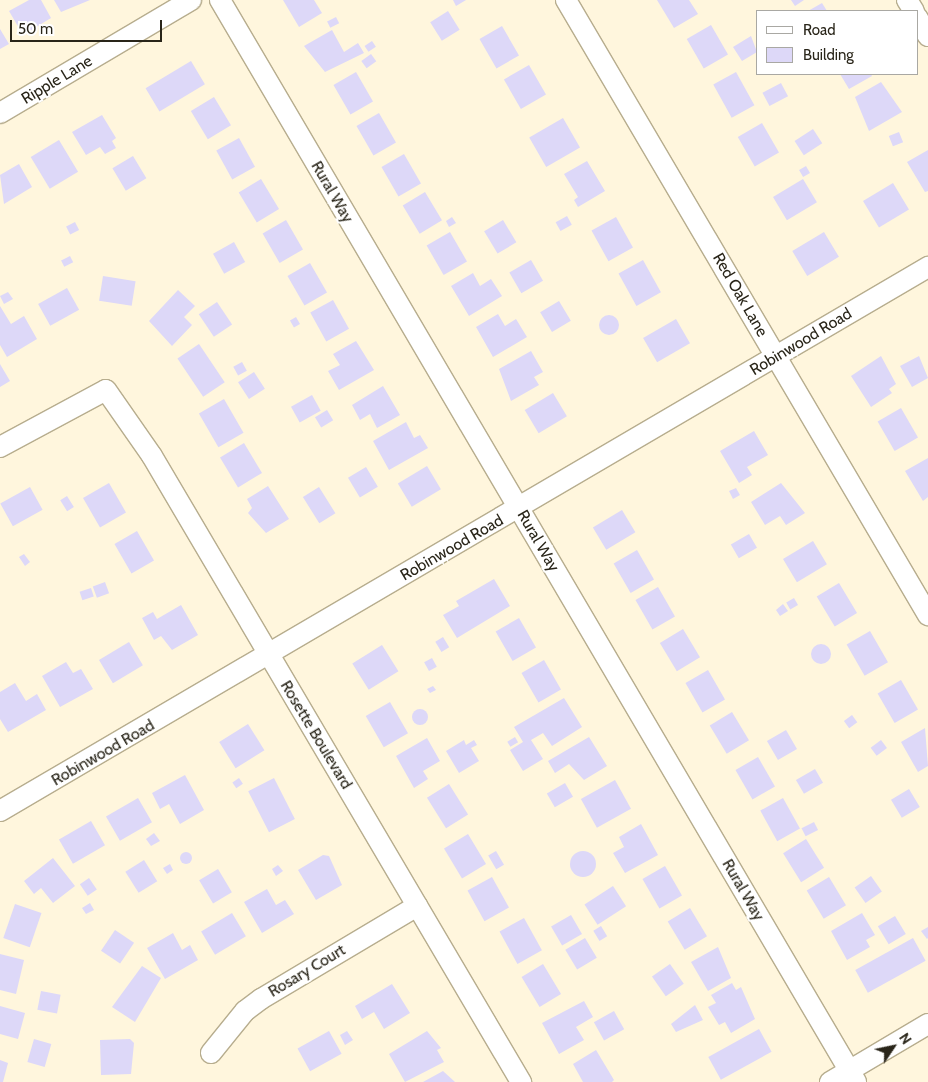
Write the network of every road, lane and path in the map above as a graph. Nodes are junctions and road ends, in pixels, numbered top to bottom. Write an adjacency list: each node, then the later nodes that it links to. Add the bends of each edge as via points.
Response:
1 (191, 0): 6 (street, Ripple Lane)
2 (220, 0): 10 (street, Rural Way)
3 (566, 0): 8 (street, Red Oak Lane)
4 (918, 18): 5 (street)
5 (928, 36)
6 (0, 113)
7 (928, 267): 8 (street, Robinwood Road)
8 (776, 356): 10 (street, Robinwood Road); 11 (street, Red Oak Lane)
9 (0, 447): 12 (street, Rosette Boulevard, via 106,390 152,456)
10 (519, 508): 12 (street, Robinwood Road); 17 (street, Rural Way)
11 (928, 615)
12 (269, 655): 13 (street, Robinwood Road); 14 (street, Rosette Boulevard)
13 (0, 811)
14 (417, 906): 16 (street, Rosary Court, via 245,1010); 18 (street, Rosette Boulevard)
15 (928, 1024): 17 (street)
16 (212, 1053)
17 (852, 1076): 19 (street)
18 (522, 1082)
19 (830, 1082)

